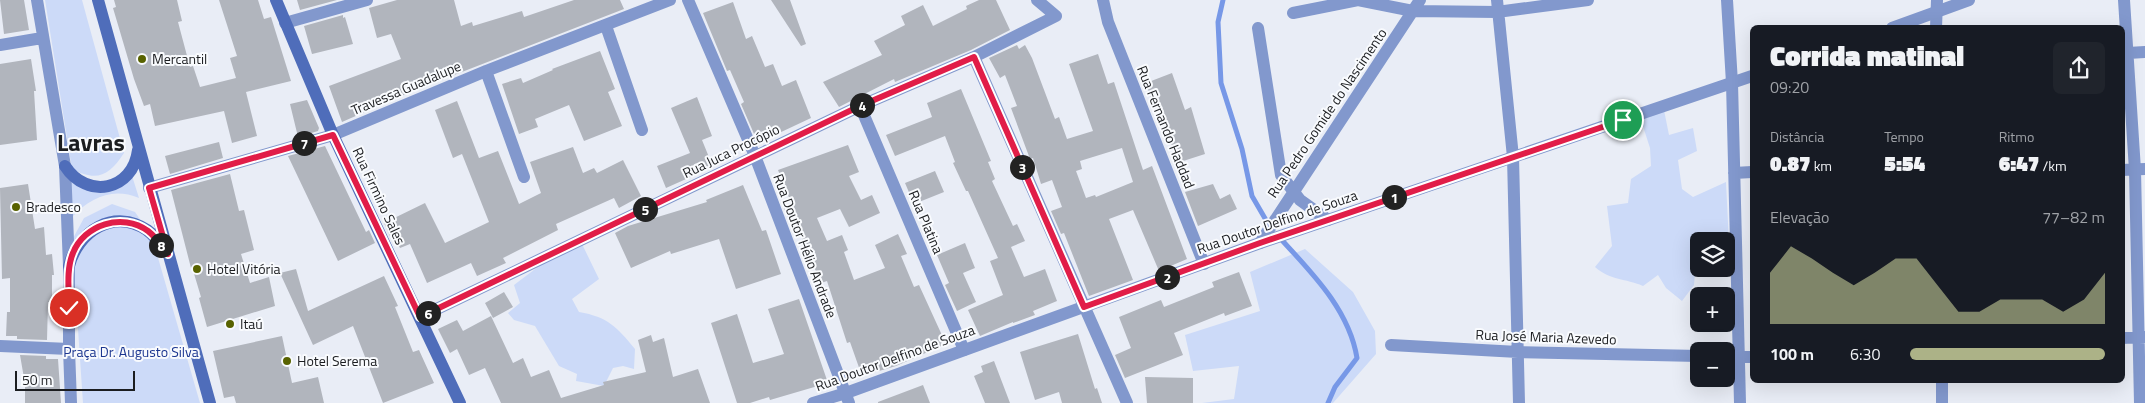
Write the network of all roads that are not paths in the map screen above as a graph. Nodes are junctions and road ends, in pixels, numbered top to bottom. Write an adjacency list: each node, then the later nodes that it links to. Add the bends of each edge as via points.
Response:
1 (37, 0): 22 (street)
2 (98, 0): 33 (main road)
3 (276, 0): 17 (main road, Rua Firmino Sales)
4 (367, 0): 17 (street)
5 (670, 0): 20 (street, Travessa Guadalupe)
6 (688, 0): 34 (street, Rua Doutor Hélio Andrade)
7 (1037, 0): 26 (street, Rua Juca Procópio, via 1056,16)
8 (1103, 0): 46 (street, Rua Fernando Haddad, via 1108,22)
9 (1588, 0): 14 (street)
10 (1728, 0): 29 (street)
11 (1969, 0): 15 (street)
12 (2124, 0): 25 (street)
13 (1417, 6): 14 (street); 16 (street, via 1358,0); 42 (street, Rua Pedro Gomide do Nascimento)
14 (1497, 6): 35 (street)
15 (1937, 6): 18 (street); 19 (street)
16 (1293, 13)
17 (285, 23): 32 (main road, Rua Firmino Sales)
18 (1898, 25)
19 (1936, 25)
20 (606, 26): 27 (street, Travessa Guadalupe); 31 (street)
21 (1258, 28): 42 (street, via 1281,175)
22 (42, 38): 23 (street); 36 (street)
23 (0, 45)
24 (2145, 52): 25 (street)
25 (2128, 53): 37 (street)
26 (974, 57): 30 (street, Rua Juca Procópio); 48 (street)
27 (486, 71): 32 (street, Travessa Guadalupe); 40 (street)
28 (1750, 77): 29 (street, Rua Doutor Delfino de Souza)
29 (1732, 83): 35 (street, Rua Doutor Delfino de Souza); 38 (street)
30 (860, 106): 34 (street, Rua Juca Procópio); 55 (street, Rua Platina)
31 (642, 130)
32 (333, 135): 41 (street, Travessa Guadalupe); 49 (main road, Rua Firmino Sales)
33 (138, 147): 36 (main road, via 133,168 119,182 109,186 88,186 70,175); 41 (main road)
34 (755, 156): 49 (street, Rua Juca Procópio); 60 (street, Rua Doutor Hélio Andrade)
35 (1513, 157): 43 (street, Rua Doutor Delfino de Souza); 56 (street)
36 (64, 166): 47 (street)
37 (2134, 170): 51 (street)
38 (1734, 172): 39 (street); 58 (street)
39 (1750, 172)
40 (524, 177)
41 (149, 188): 45 (main road)
42 (1292, 192): 43 (street); 44 (street, Rua Pedro Gomide do Nascimento)
43 (1328, 220): 44 (street, Rua Doutor Delfino de Souza)
44 (1260, 243): 46 (street, Rua Doutor Delfino de Souza)
45 (168, 254): 47 (main road, via 147,230 136,224 110,223 88,233 72,254); 62 (main road)
46 (1204, 264): 48 (street, Rua Doutor Delfino de Souza)
47 (69, 266): 54 (street)
48 (1084, 307): 55 (street, Rua Doutor Delfino de Souza); 65 (street)
49 (420, 317): 63 (main road, Rua Firmino Sales)
50 (2125, 338): 51 (street)
51 (2142, 338): 69 (street)
52 (1392, 345): 56 (street, Rua José Maria Azevedo)
53 (0, 346): 54 (street)
54 (69, 349): 61 (street)
55 (964, 350): 60 (street, Rua Doutor Delfino de Souza)
56 (1518, 352): 57 (street, Rua José Maria Azevedo); 66 (street)
57 (1690, 356)
58 (1746, 357): 67 (street)
59 (1942, 383): 68 (street)
60 (848, 398): 64 (street, Rua Doutor Delfino de Souza)
61 (71, 403)
62 (210, 403)
63 (460, 403)
64 (814, 403)
65 (1127, 403)
66 (1519, 403)
67 (1740, 403)
68 (1942, 403)
69 (2140, 403)

